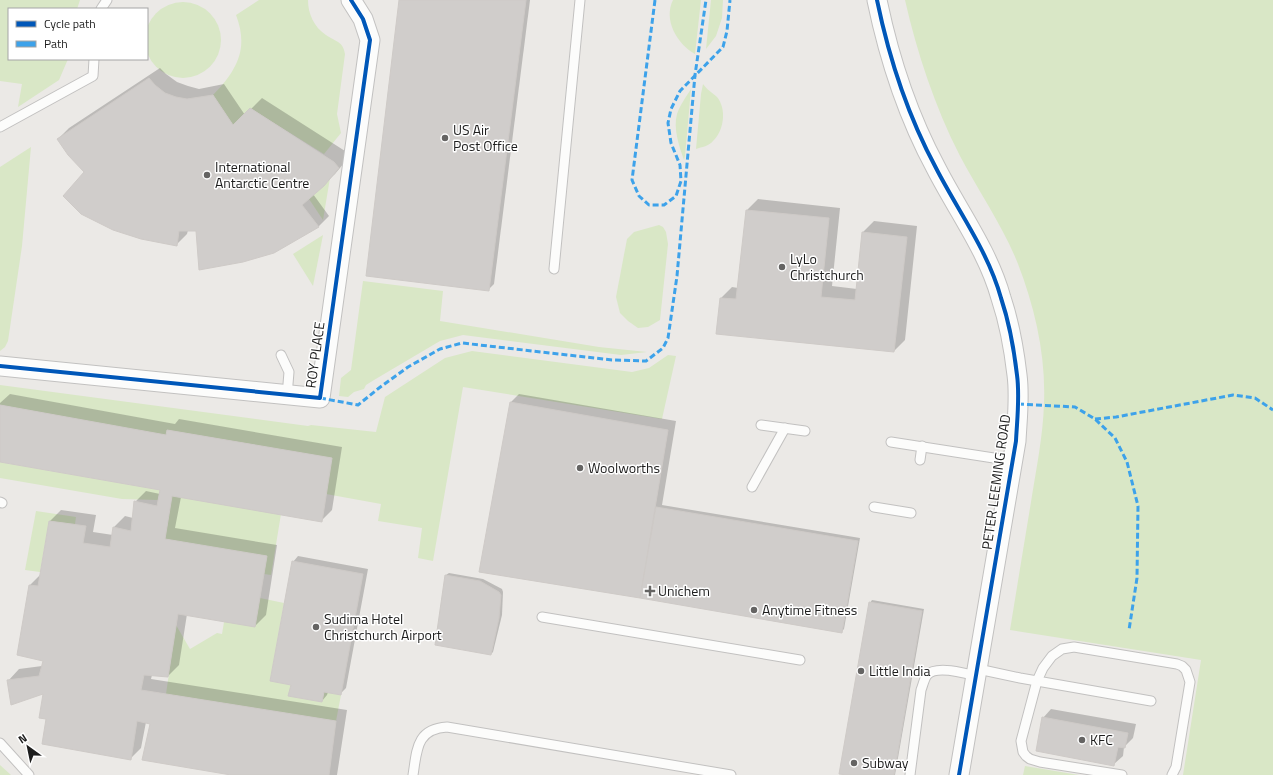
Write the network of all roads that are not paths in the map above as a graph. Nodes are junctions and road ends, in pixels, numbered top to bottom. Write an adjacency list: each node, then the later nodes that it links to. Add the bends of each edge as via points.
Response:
1 (351, 0): 9 (street, ROY PLACE, via 364,18 370,40 320,398)
2 (580, 0): 6 (lane)
3 (878, 0): 16 (street, PETER LEEMING ROAD, via 894,66 912,118 935,167 986,258 1001,297 1017,376 1018,410)
4 (94, 60): 5 (lane, via 93,76)
5 (0, 127)
6 (554, 269)
7 (281, 355): 9 (lane, via 289,372)
8 (0, 366): 9 (street, ROY PLACE)
9 (287, 396)
10 (761, 425): 11 (lane)
11 (785, 428): 12 (lane); 17 (lane)
12 (804, 431)
13 (891, 442): 14 (lane)
14 (922, 446): 15 (lane); 16 (lane)
15 (920, 460)
16 (1013, 460): 22 (street, PETER LEEMING ROAD)
17 (752, 487)
18 (874, 507): 19 (lane)
19 (911, 513)
20 (542, 617): 21 (lane)
21 (800, 660)
22 (977, 672): 23 (lane); 29 (lane, via 928,673 921,690); 30 (street, PETER LEEMING ROAD)
23 (1037, 681): 24 (lane); 31 (lane, via 1021,741 1026,756 1040,762); 32 (lane, via 1052,656 1062,649 1074,647 1182,666 1190,682 1176,767)
24 (1151, 701)
25 (0, 742): 26 (lane)
26 (29, 775)
27 (413, 775): 28 (lane, via 418,743 423,735 438,727 447,726)
28 (731, 775)
29 (910, 775)
30 (959, 775)
31 (1122, 775)
32 (1172, 775)

